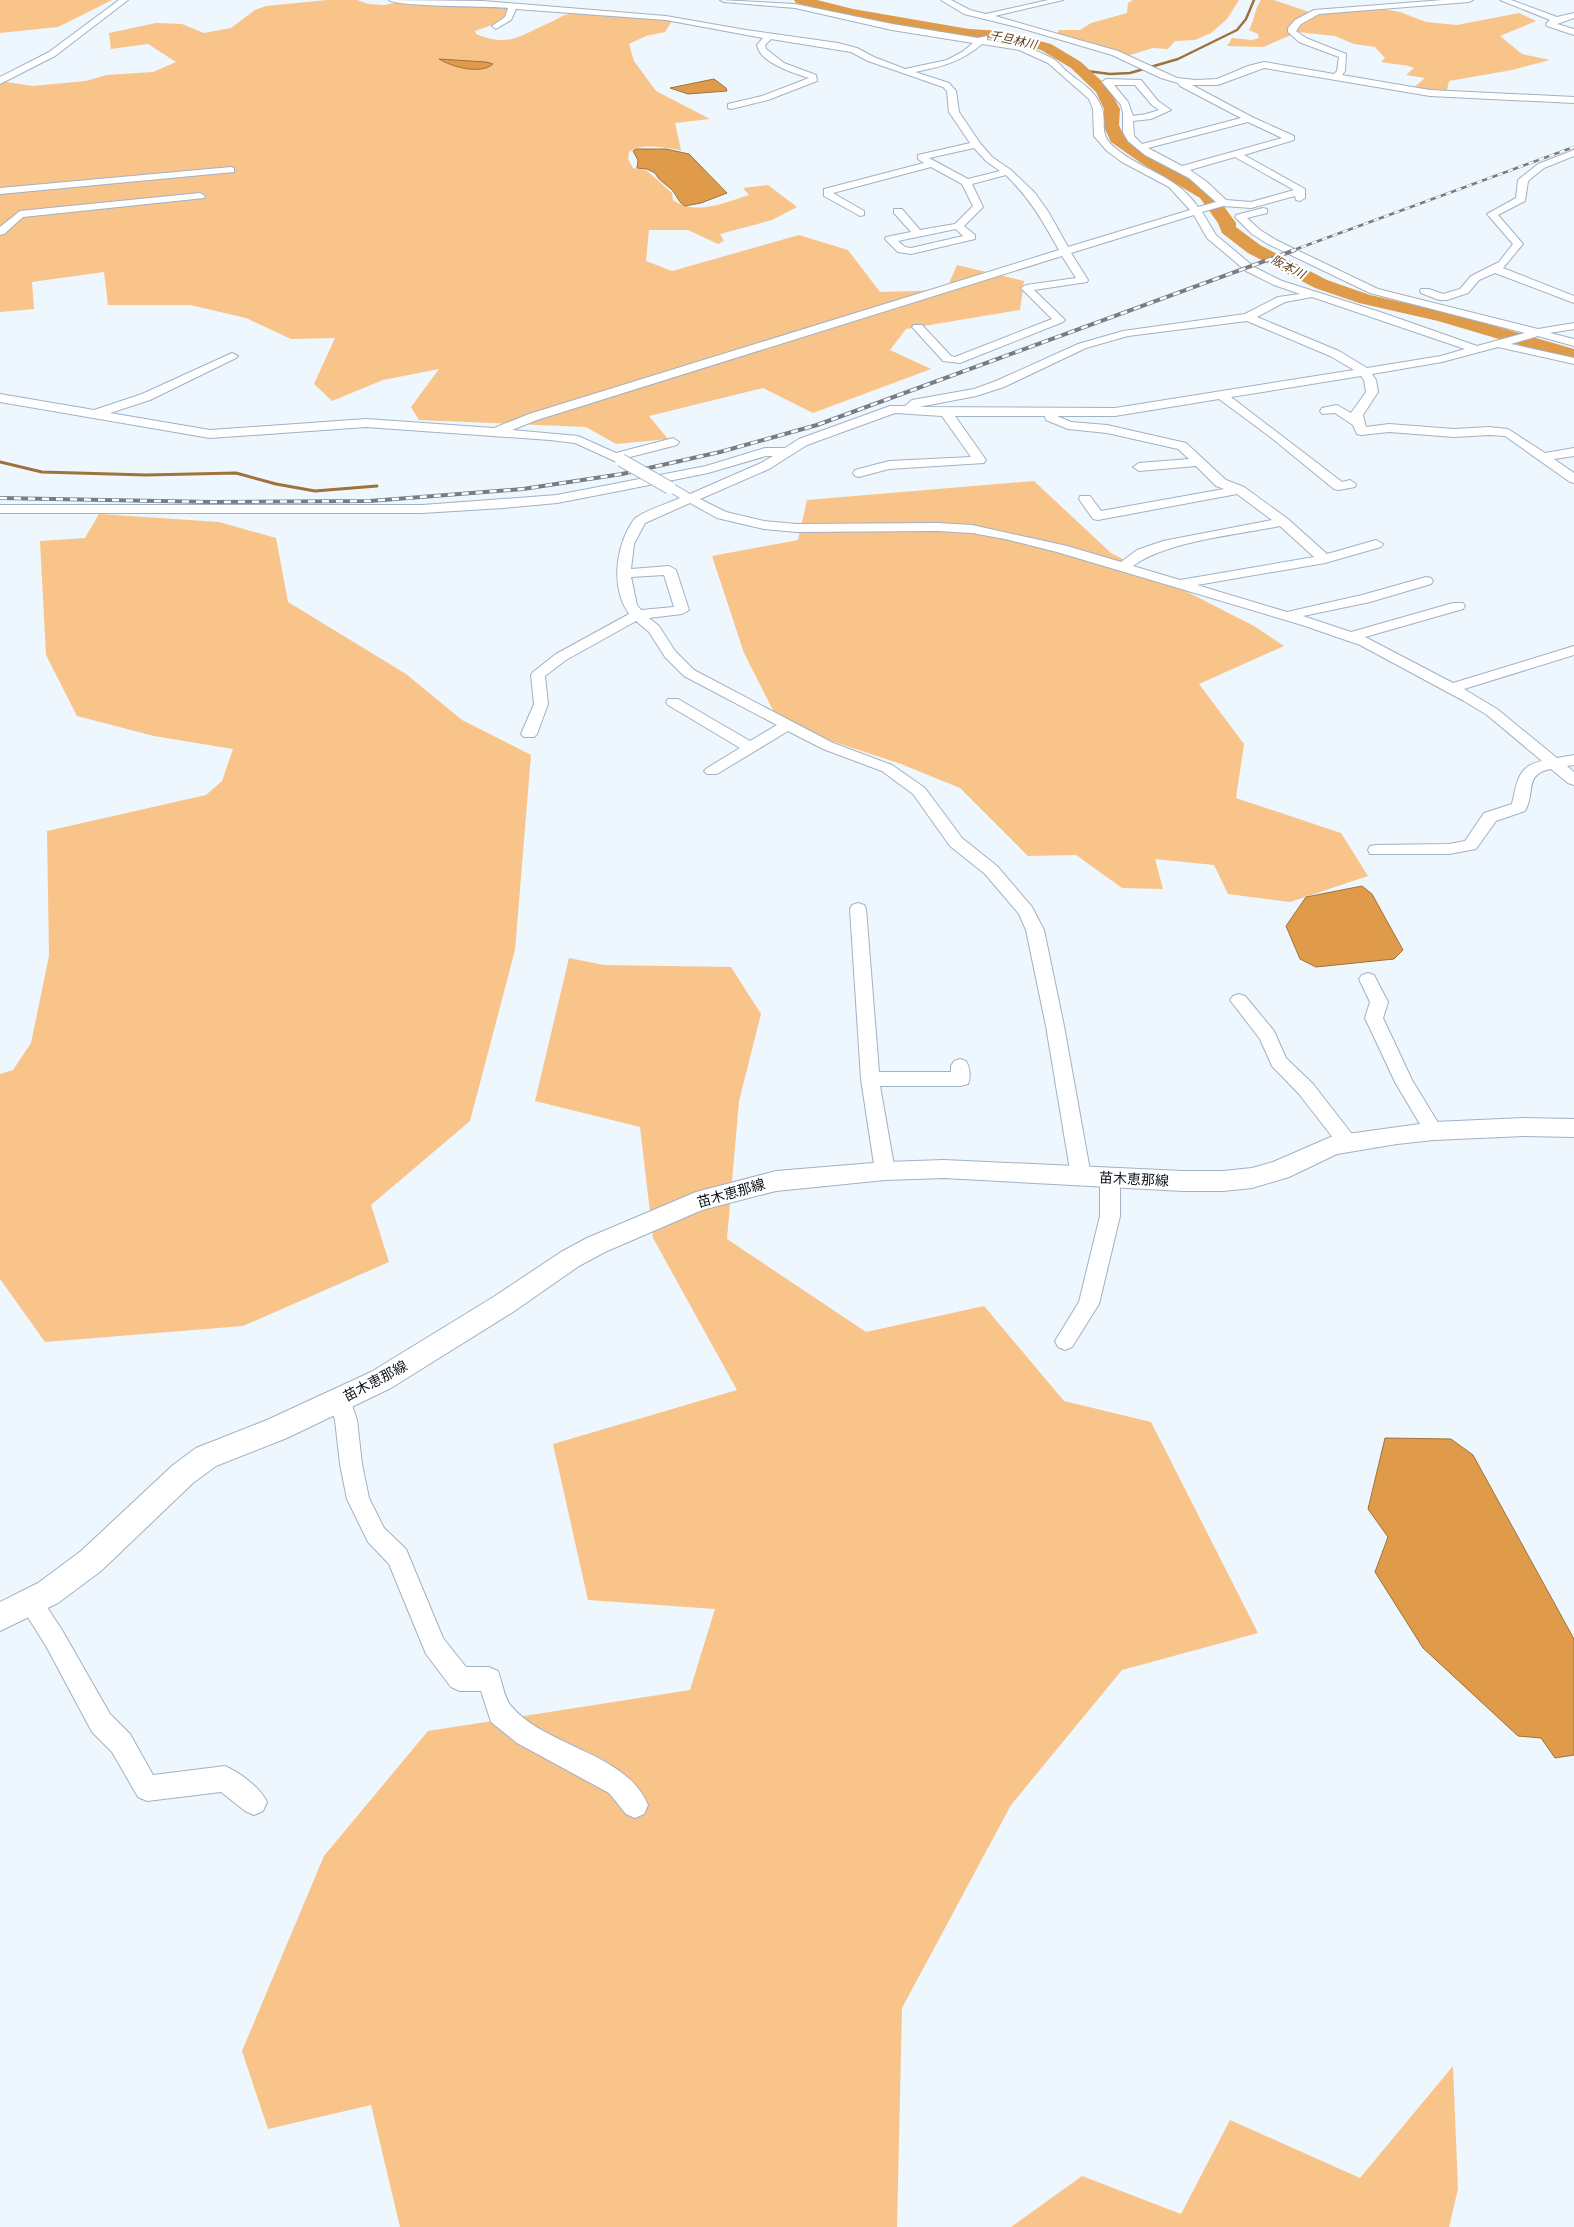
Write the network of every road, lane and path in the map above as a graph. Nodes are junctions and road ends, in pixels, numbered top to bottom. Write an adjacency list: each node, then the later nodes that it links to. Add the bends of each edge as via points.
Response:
1 (124, 0): 20 (street, via 49,56)
2 (393, 0): 9 (street)
3 (724, 0): 17 (street, via 794,6 892,27)
4 (945, 0): 11 (street)
5 (1059, 0): 11 (street)
6 (1469, 0): 8 (street)
7 (1504, 0): 12 (street)
8 (1425, 2): 19 (street, via 1317,12 1298,22 1292,32 1298,38 1330,48 1343,56 1342,71)
9 (512, 5): 14 (street, via 508,20); 16 (street, via 666,18)
10 (1574, 15): 12 (street)
11 (980, 16): 13 (street)
12 (1557, 20): 15 (street, via 1550,24)
13 (1005, 22): 17 (street); 21 (street, via 1115,53 1156,73)
14 (496, 26)
15 (1574, 32)
16 (769, 36): 18 (street, via 838,46); 23 (street, via 761,45 762,50 781,65 813,77 813,81)
17 (980, 41): 18 (street, via 965,55 952,61); 40 (street, via 1021,48 1051,61 1093,98 1098,109 1099,136 1110,148 1173,185)
18 (906, 71): 26 (street, via 946,84 951,91 954,112)
19 (1336, 77): 21 (street, via 1264,65 1218,82); 22 (street, via 1430,93)
20 (0, 81)
21 (1182, 81): 25 (street)
22 (1574, 100)
23 (731, 106)
24 (1129, 119): 24 (street, via 1127,108 1106,82 1138,82 1155,103 1166,110 1148,117); 27 (street, via 1127,131 1130,138)
25 (1248, 119): 27 (street); 29 (street, via 1291,138)
26 (976, 146): 30 (street, via 921,157); 33 (street)
27 (1142, 147): 31 (street, via 1156,158)
28 (1574, 153): 47 (street, via 1541,166 1523,180 1521,199 1492,214 1518,244)
29 (1236, 154): 31 (street); 36 (street)
30 (931, 164): 34 (street); 42 (street, via 828,191)
31 (1181, 169): 38 (street, via 1206,186)
32 (231, 170): 35 (street)
33 (1008, 172): 34 (street); 46 (street, via 1039,205)
34 (966, 182): 43 (street, via 978,207)
35 (0, 191)
36 (1300, 191): 38 (street, via 1251,206); 49 (street, via 1300,199 1294,202 1240,217 1272,242 1374,291)
37 (200, 196): 39 (street)
38 (1223, 203): 40 (street)
39 (10, 206): 44 (street)
40 (1196, 210): 46 (street); 48 (street, via 1211,236 1250,269)
41 (898, 211): 45 (street)
42 (860, 213)
43 (958, 226): 45 (street); 45 (street, via 971,237 911,251 902,250 890,239)
44 (0, 232)
45 (917, 233)
46 (1064, 251): 53 (street, via 1083,280 1026,288 1059,320 956,361 947,359); 69 (street, via 533,417)
47 (1495, 269): 49 (street, via 1474,278 1464,290 1443,298 1412,288); 50 (street)
48 (1314, 296): 51 (street, via 1282,299); 57 (street)
49 (1400, 298): 54 (street)
50 (1574, 300)
51 (1248, 317): 60 (street, via 1333,352); 63 (street, via 1127,333 1082,346 1000,384 976,392 916,403)
52 (1574, 326): 54 (street)
53 (918, 327)
54 (1537, 333): 55 (street); 56 (street)
55 (1574, 342)
56 (1500, 343): 57 (street); 59 (street)
57 (1478, 350): 60 (street)
58 (232, 356): 67 (street, via 146,397)
59 (1574, 361)
60 (1365, 371): 61 (street); 68 (street, via 1370,379 1371,394 1357,411)
61 (1221, 395): 66 (street, via 1115,412); 79 (street, via 1339,486)
62 (0, 398): 67 (street)
63 (909, 409): 65 (street); 71 (street, via 885,412 803,442)
64 (1326, 411): 68 (street, via 1337,409)
65 (946, 412): 66 (street); 77 (street, via 980,460 889,465)
66 (1045, 413): 75 (street, via 1068,425 1107,429 1182,446)
67 (94, 415): 69 (street, via 218,434 355,423)
68 (1359, 423): 73 (street, via 1361,431 1389,428 1508,433)
69 (496, 432): 74 (street, via 578,440)
70 (673, 442): 74 (street)
71 (788, 452): 81 (street, via 765,466); 83 (street, via 765,452 708,469 586,493 503,504 422,509)
72 (1574, 452): 73 (street)
73 (1543, 457): 78 (street)
74 (618, 458): 81 (street, bridge)
75 (1198, 462): 76 (street); 80 (street, via 1221,483)
76 (1139, 467)
77 (859, 473)
78 (1574, 479)
79 (1350, 484)
80 (1239, 490): 82 (street, via 1098,516); 84 (street)
81 (690, 499): 87 (street, via 722,515 764,525 972,530 1028,540); 88 (street, via 640,520 627,544)
82 (1085, 499)
83 (0, 509)
84 (1283, 522): 86 (street); 87 (street, via 1168,544 1142,553)
85 (1376, 544): 86 (street)
86 (1325, 559): 90 (street)
87 (1123, 567): 90 (street)
88 (624, 574): 92 (street, via 630,606); 92 (street, via 669,570 682,610)
89 (1426, 582): 93 (street)
90 (1181, 583): 93 (street)
91 (1458, 606): 94 (street)
92 (637, 614): 98 (street, via 654,629 670,654 689,673); 99 (street, via 561,657 538,675 541,704)
93 (1286, 616): 94 (street)
94 (1350, 637): 96 (street)
95 (1574, 650): 96 (street)
96 (1453, 688): 102 (street, via 1492,712)
97 (673, 702): 100 (street)
98 (788, 725): 100 (street); 115 (street, via 828,746 886,768 919,791 956,842 990,870 1026,911 1035,930 1048,992)
99 (529, 734)
100 (751, 748): 103 (street)
101 (1574, 760): 102 (street)
102 (1556, 765): 104 (street); 105 (street, via 1537,767 1526,776 1519,807 1490,817 1470,845 1448,849)
103 (712, 771)
104 (1574, 780)
105 (1376, 850)
106 (858, 909): 110 (street)
107 (1368, 979): 112 (street, via 1378,1002 1374,1018 1404,1082)
108 (1238, 1000): 113 (street, via 1268,1036 1278,1061 1306,1089)
109 (960, 1066): 110 (street, via 961,1079)
110 (870, 1079): 114 (street)
111 (1574, 1128): 112 (main road, 苗木恵那線)
112 (1434, 1131): 113 (main road, 苗木恵那線)
113 (1348, 1142): 116 (main road, 苗木恵那線, via 1252,1178 1191,1181)
114 (885, 1171): 115 (main road, 苗木恵那線, via 944,1169); 118 (main road, 苗木恵那線, via 776,1181 696,1202 656,1218 570,1259 412,1362)
115 (1081, 1176): 116 (main road, 苗木恵那線)
116 (1110, 1178): 117 (street, via 1110,1216 1089,1304)
117 (1065, 1341)
118 (340, 1400): 119 (main road, 苗木恵那線, via 277,1430 206,1457 91,1561); 122 (street, via 358,1499 376,1535 398,1557 434,1646 460,1680 489,1679 500,1713 526,1734 618,1784)
119 (31, 1603): 120 (main road, 苗木恵那線); 121 (street, via 101,1724 121,1743 147,1788 226,1779)
120 (0, 1617)
121 (254, 1802)
122 (635, 1805)

